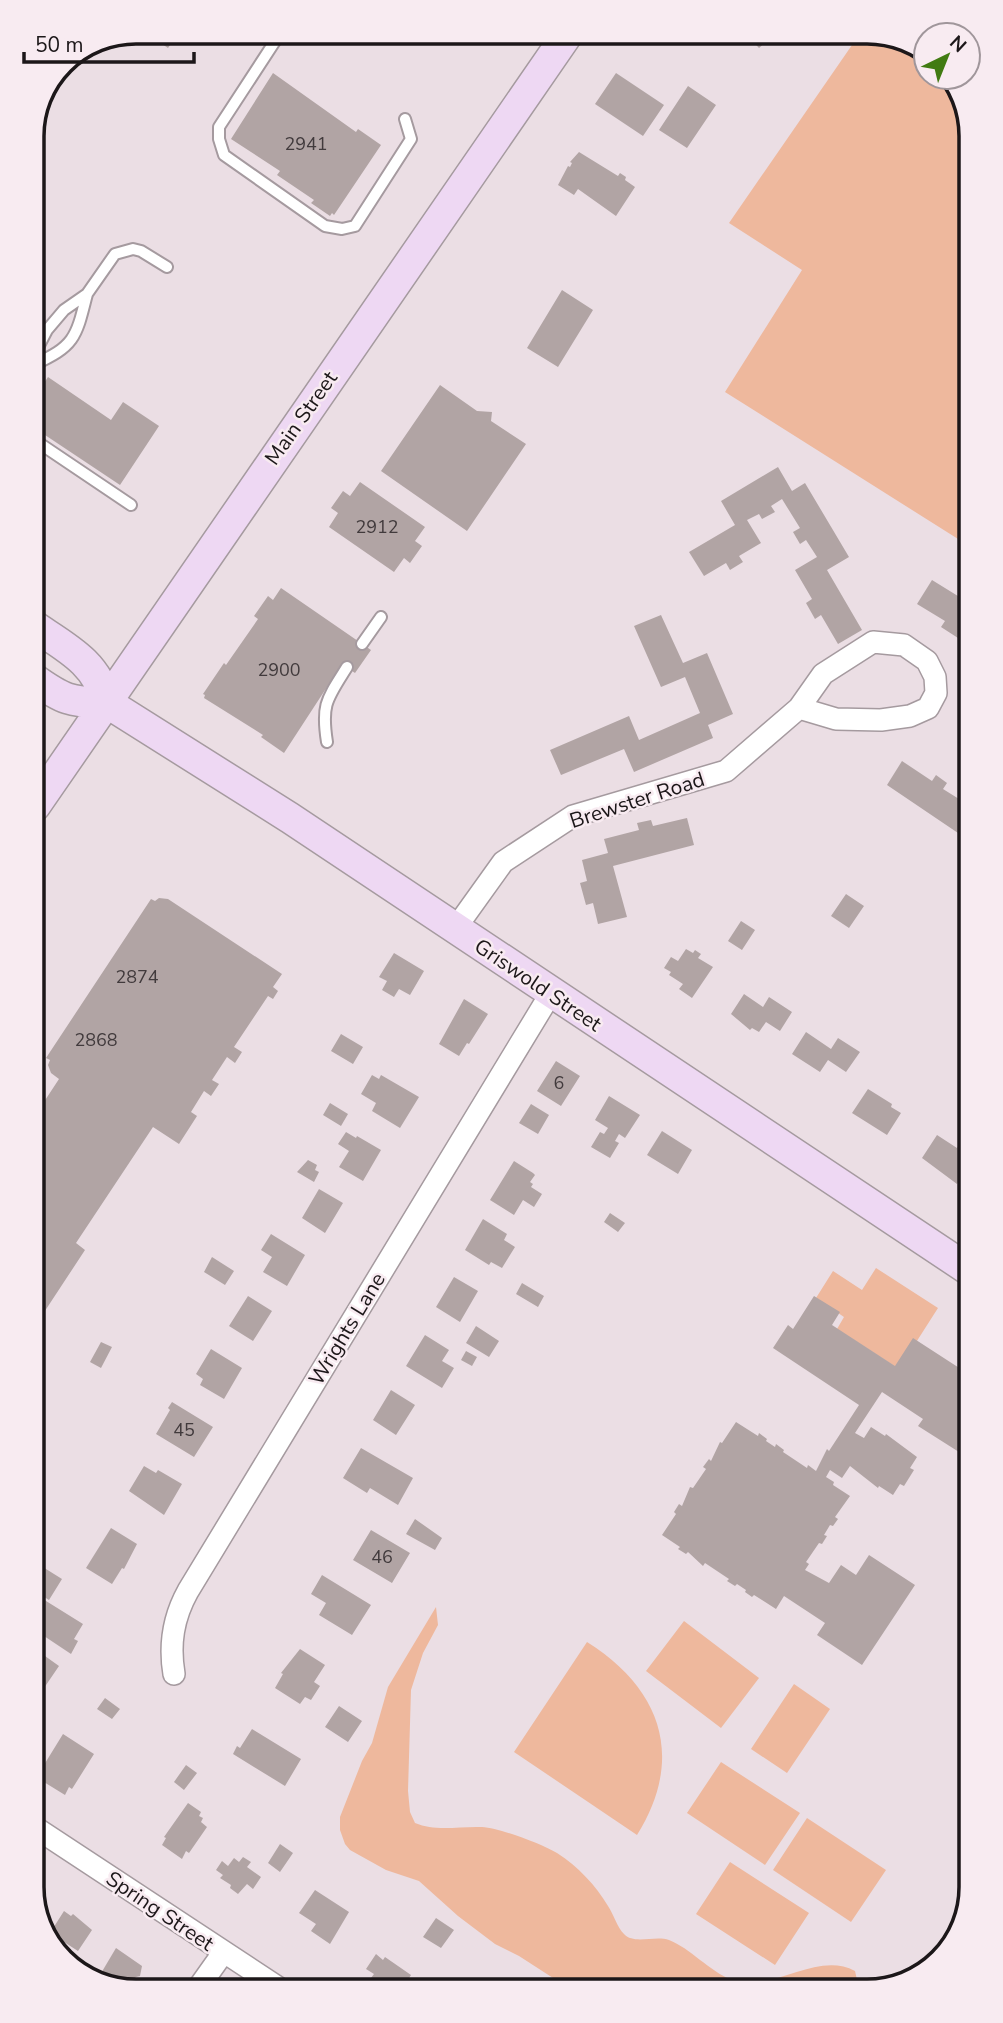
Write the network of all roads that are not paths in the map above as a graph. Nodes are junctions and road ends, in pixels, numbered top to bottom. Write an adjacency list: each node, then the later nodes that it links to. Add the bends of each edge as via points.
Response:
1 (273, 44): 3 (lane, via 219,127 219,139 224,155 325,226 355,226 411,139)
2 (561, 44): 15 (main road, Main Street)
3 (405, 119)
4 (167, 267): 5 (lane, via 141,251 124,250 115,254)
5 (87, 294): 6 (lane, via 64,310); 7 (lane, via 70,343)
6 (44, 336)
7 (44, 360)
8 (44, 446): 9 (lane)
9 (131, 505)
10 (381, 617): 12 (lane)
11 (44, 633): 15 (main road, via 91,668)
12 (362, 644)
13 (347, 667): 17 (lane, via 324,705)
14 (44, 686): 15 (main road, via 76,702)
15 (106, 702): 18 (main road, Main Street); 19 (main road, Griswold Street)
16 (799, 708): 16 (street, Brewster Road, via 822,674 873,642 904,645 927,661 935,677 936,693 928,708 911,716 836,719); 19 (street, Brewster Road, via 726,771 573,816 503,862)
17 (327, 742)
18 (44, 792)
19 (455, 929): 20 (main road, Griswold Street)
20 (551, 993): 21 (main road, Griswold Street); 22 (street, Wrights Lane, via 188,1591 172,1633)
21 (959, 1263)
22 (174, 1674)
23 (44, 1833): 24 (street, Spring Street)
24 (223, 1953): 25 (street); 26 (street, Spring Street)
25 (205, 1979)
26 (264, 1979)

